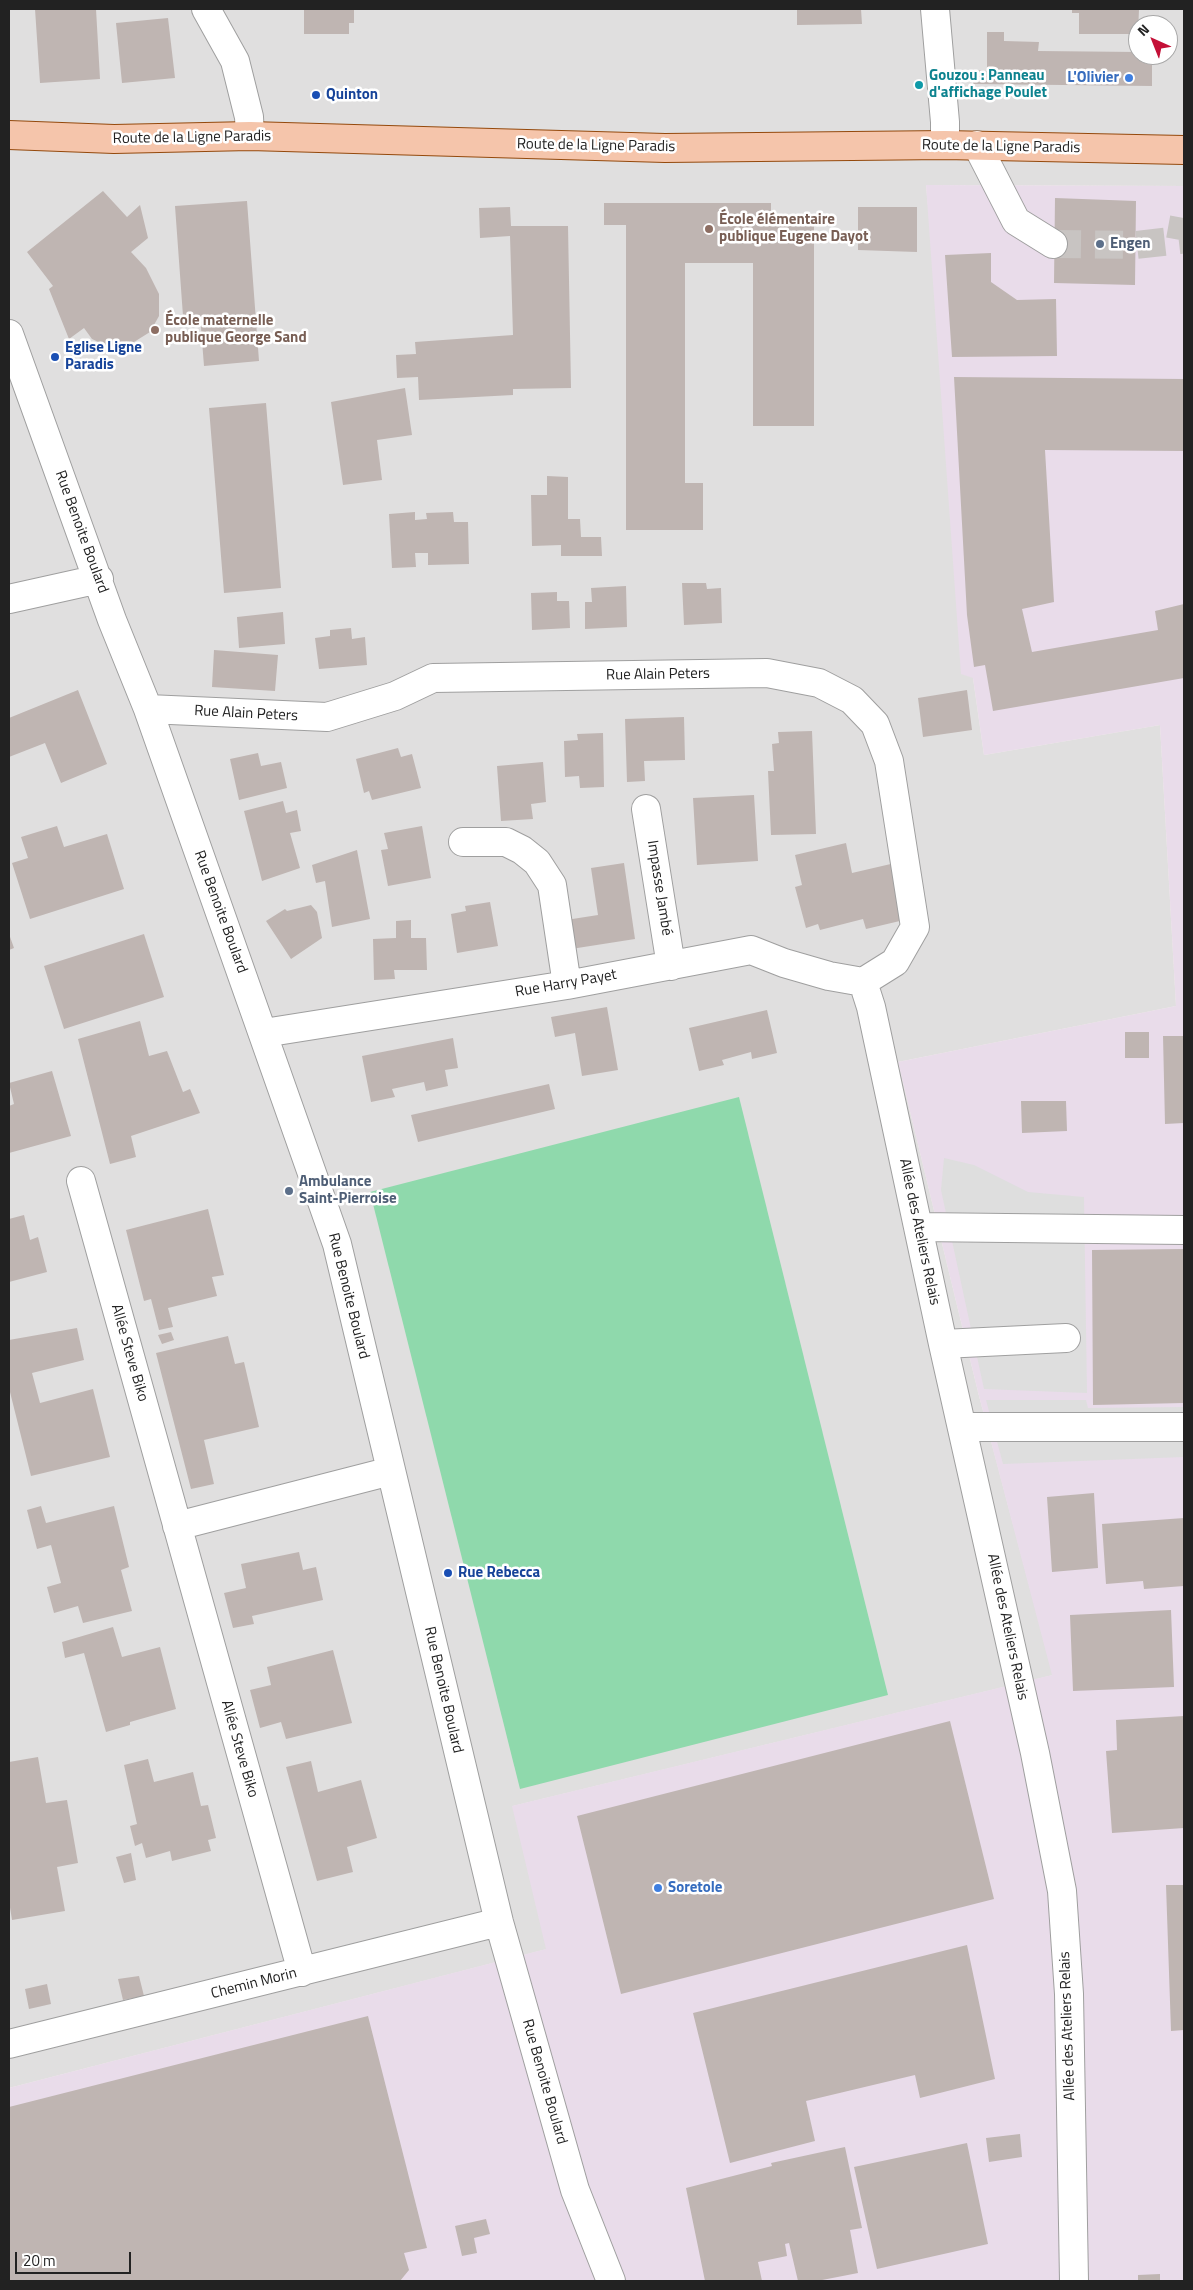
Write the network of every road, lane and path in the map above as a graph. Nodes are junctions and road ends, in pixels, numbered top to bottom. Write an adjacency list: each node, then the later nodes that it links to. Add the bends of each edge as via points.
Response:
1 (206, 9): 4 (street, via 235,61 249,117)
2 (935, 9): 5 (street)
3 (9, 135): 4 (main road, Route de la Ligne Paradis, via 114,139)
4 (250, 136): 5 (main road, Route de la Ligne Paradis, via 665,148)
5 (945, 145): 6 (main road, Route de la Ligne Paradis)
6 (977, 145): 7 (main road, Route de la Ligne Paradis); 8 (street, via 1016,221)
7 (1184, 150)
8 (1053, 244)
9 (9, 334): 10 (street, Rue Benoite Boulard)
10 (99, 579): 11 (street); 12 (street, Rue Benoite Boulard)
11 (9, 599)
12 (148, 709): 16 (street, Rue Alain Peters, via 327,717 395,696 433,678 768,673 819,683 852,700 875,724 889,761 915,927 895,962); 18 (street, Rue Benoite Boulard)
13 (646, 809): 15 (street, Impasse Jambé)
14 (463, 842): 17 (street, via 506,842 537,862 552,885)
15 (671, 966): 16 (street, Rue Harry Payet, via 751,950 784,964); 17 (street, Rue Harry Payet)
16 (864, 982): 20 (street, Allée des Ateliers Relais)
17 (567, 985): 18 (street, Rue Harry Payet)
18 (264, 1033): 26 (street, Rue Benoite Boulard, via 337,1244)
19 (80, 1181): 27 (street, Allée Steve Biko)
20 (918, 1227): 21 (street); 23 (street, Allée des Ateliers Relais)
21 (1184, 1230)
22 (1066, 1338): 23 (street)
23 (943, 1344): 24 (street, Allée des Ateliers Relais)
24 (963, 1427): 25 (street); 32 (street, Allée des Ateliers Relais, via 1062,1891 1069,1994)
25 (1184, 1427)
26 (391, 1471): 27 (street); 28 (street, Rue Benoite Boulard)
27 (177, 1526): 29 (street, Allée Steve Biko)
28 (499, 1922): 29 (street, Chemin Morin); 31 (street, Rue Benoite Boulard, via 575,2190)
29 (302, 1972): 30 (street, Chemin Morin)
30 (9, 2044)
31 (611, 2281)
32 (1074, 2281)

